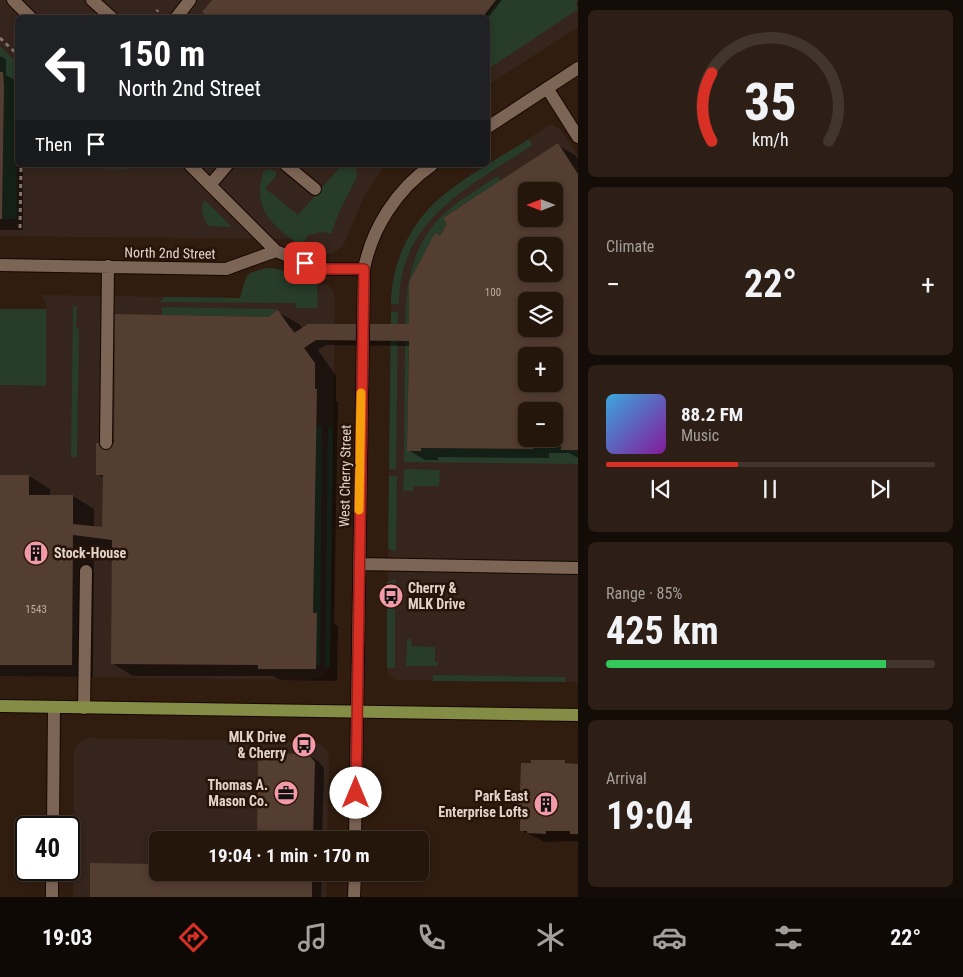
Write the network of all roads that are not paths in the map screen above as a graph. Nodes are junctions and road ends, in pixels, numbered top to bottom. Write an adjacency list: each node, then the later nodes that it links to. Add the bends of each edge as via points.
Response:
1 (12, 0): 4 (street)
2 (92, 0): 5 (street)
3 (190, 0): 6 (street)
4 (28, 15)
5 (109, 15)
6 (178, 15)
7 (578, 68): 8 (street)
8 (547, 88): 9 (street); 10 (street)
9 (490, 126)
10 (578, 137)
11 (192, 167): 15 (street)
12 (225, 167): 15 (street)
13 (288, 167): 16 (street)
14 (429, 167): 20 (street, West Cherry Street, via 416,176 389,208 373,236)
15 (211, 184): 17 (street)
16 (315, 189)
17 (276, 251): 19 (street, North 2nd Street, via 226,269); 20 (street, via 319,269)
18 (0, 265): 19 (street, North 2nd Street)
19 (108, 266): 21 (street)
20 (364, 269): 22 (street, West Cherry Street)
21 (106, 443)
22 (359, 564): 23 (street); 28 (street, West Cherry Street)
23 (578, 568)
24 (86, 571): 27 (street)
25 (0, 706): 26 (main road)
26 (54, 707): 27 (main road); 30 (street)
27 (84, 708): 28 (main road)
28 (356, 712): 29 (main road); 31 (street, West Cherry Street)
29 (578, 715)
30 (53, 816)
31 (355, 831)
32 (52, 881): 34 (street)
33 (355, 881): 35 (street)
34 (52, 897)
35 (354, 897)

